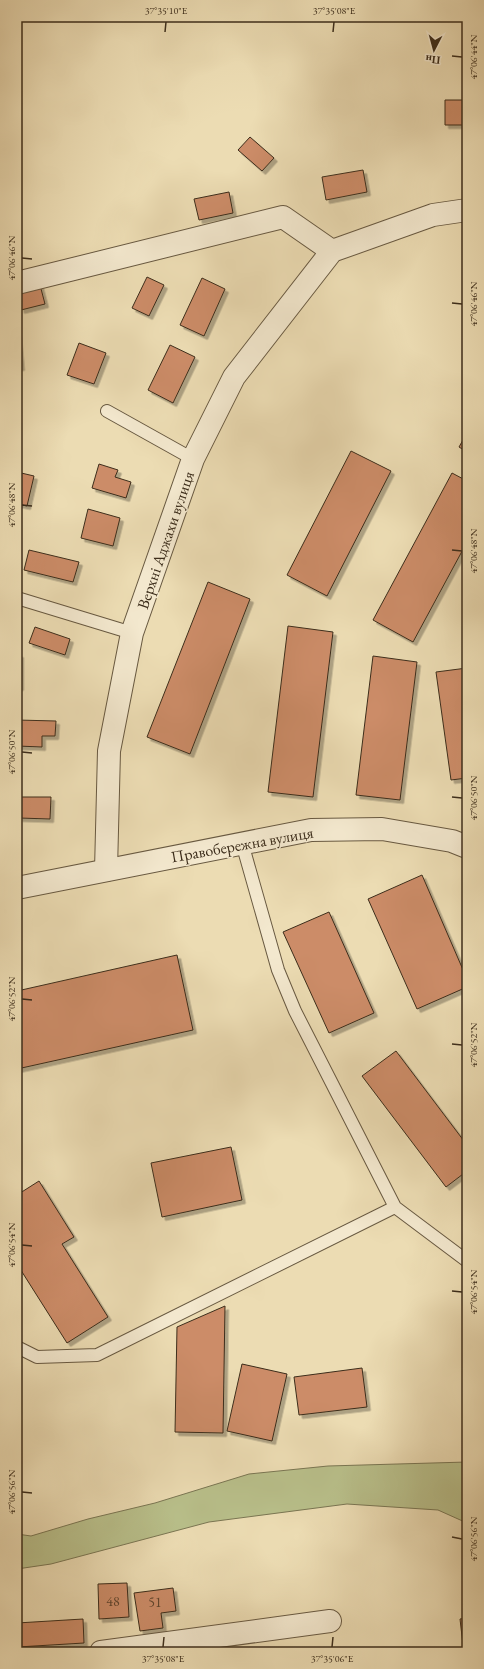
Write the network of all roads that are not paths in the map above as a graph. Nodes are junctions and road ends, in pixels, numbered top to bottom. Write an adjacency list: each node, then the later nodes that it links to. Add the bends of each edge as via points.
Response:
1 (467, 210): 2 (street, via 433,215)
2 (332, 251): 3 (street, via 283,217); 5 (street, Верхні Аджахи вулиця, via 234,377)
3 (17, 283)
4 (107, 411): 5 (lane)
5 (193, 459): 7 (street, Верхні Аджахи вулиця)
6 (17, 598): 7 (lane)
7 (132, 634): 10 (street, Верхні Аджахи вулиця, via 109,751)
8 (242, 843): 9 (street, Правобережна вулиця, via 311,830 382,829 452,841); 10 (street, Правобережна вулиця); 12 (lane, via 278,970 295,1011)
9 (467, 847)
10 (106, 870): 11 (street, Правобережна вулиця)
11 (17, 888)
12 (395, 1207): 13 (lane); 14 (lane, via 98,1355 37,1357)
13 (467, 1260)
14 (17, 1347)
15 (330, 1621): 16 (street)
16 (101, 1652)

